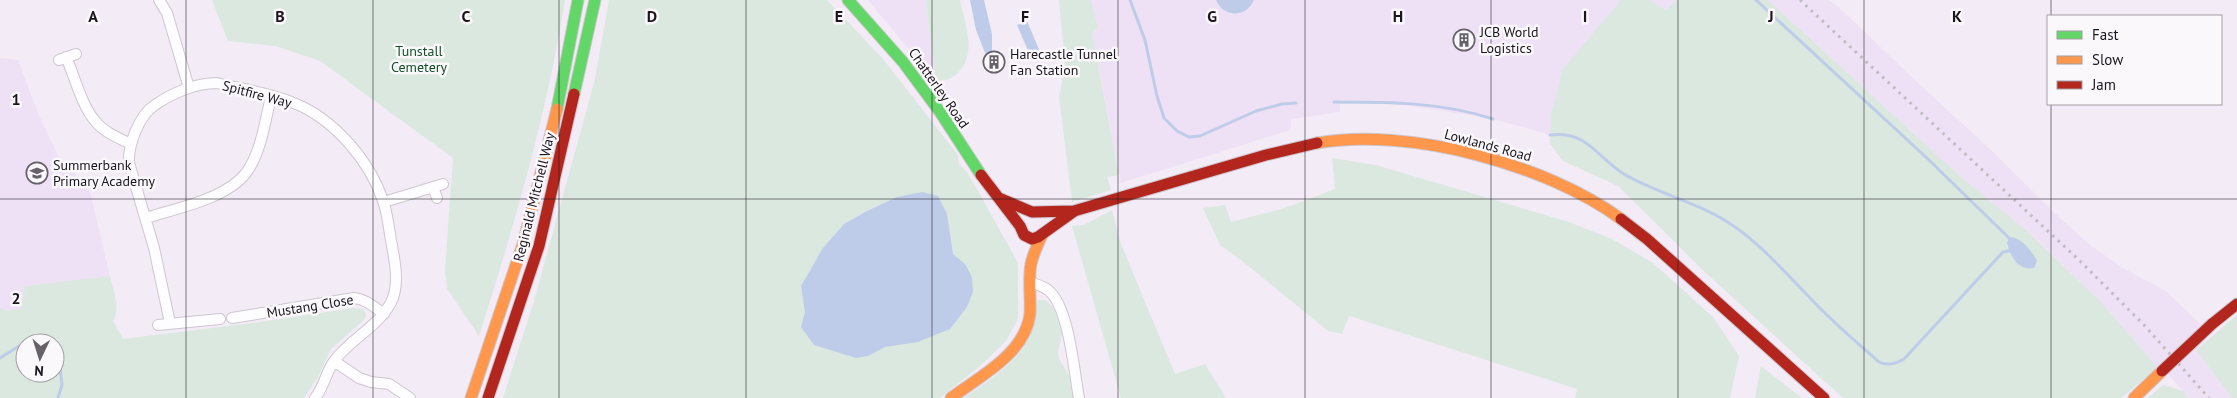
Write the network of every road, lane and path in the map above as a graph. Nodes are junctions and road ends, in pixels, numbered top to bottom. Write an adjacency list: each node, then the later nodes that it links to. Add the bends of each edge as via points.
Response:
1 (159, 0): 6 (street, via 167,13)
2 (578, 0): 28 (street, Reginald Mitchell Way, via 552,132 523,244)
3 (595, 0): 29 (street, Reginald Mitchell Way, via 539,246)
4 (848, 0): 10 (street, Chatterley Road, via 903,62)
5 (67, 57): 8 (street, via 94,120)
6 (189, 88): 7 (street, Spitfire Way, via 217,83); 8 (street, Spitfire Way, via 154,105 137,128)
7 (271, 97): 11 (street, Spitfire Way, via 309,110 334,130 366,167); 14 (street, via 256,151 247,172 234,186)
8 (131, 144): 14 (street, Spitfire Way, via 129,163)
9 (437, 198): 11 (street, via 438,186)
10 (999, 198): 13 (street, Chatterley Road); 15 (street, Chatterley Road)
11 (384, 202): 20 (street, Spitfire Way, via 397,275 393,297)
12 (1074, 211): 13 (street, Lowlands Road); 16 (street, Lowlands Road); 32 (street, Lowlands Road, via 1266,155 1319,143 1381,140 1473,154 1534,173 1601,205 1647,239)
13 (1034, 213): 15 (street, via 1022,218); 16 (street, via 1044,218)
14 (146, 218): 23 (street, Spitfire Way)
15 (1021, 229): 16 (street, via 1032,239); 17 (street)
16 (1043, 233): 17 (street)
17 (1031, 264): 18 (street)
18 (1030, 282): 30 (street, via 1027,328 1016,346); 31 (street, via 1048,290 1059,305)
19 (2237, 304): 33 (street, bridge)
20 (384, 314): 21 (street, Mustang Close, via 361,298 354,298); 25 (street, Spitfire Way)
21 (232, 318)
22 (220, 319): 23 (street)
23 (170, 323): 24 (street)
24 (158, 325)
25 (334, 361): 26 (street, Spitfire Way); 27 (street, via 359,378 389,384)
26 (316, 397)
27 (410, 398)
28 (471, 398)
29 (488, 398)
30 (951, 398)
31 (1079, 398)
32 (1824, 398)
33 (2134, 398)

